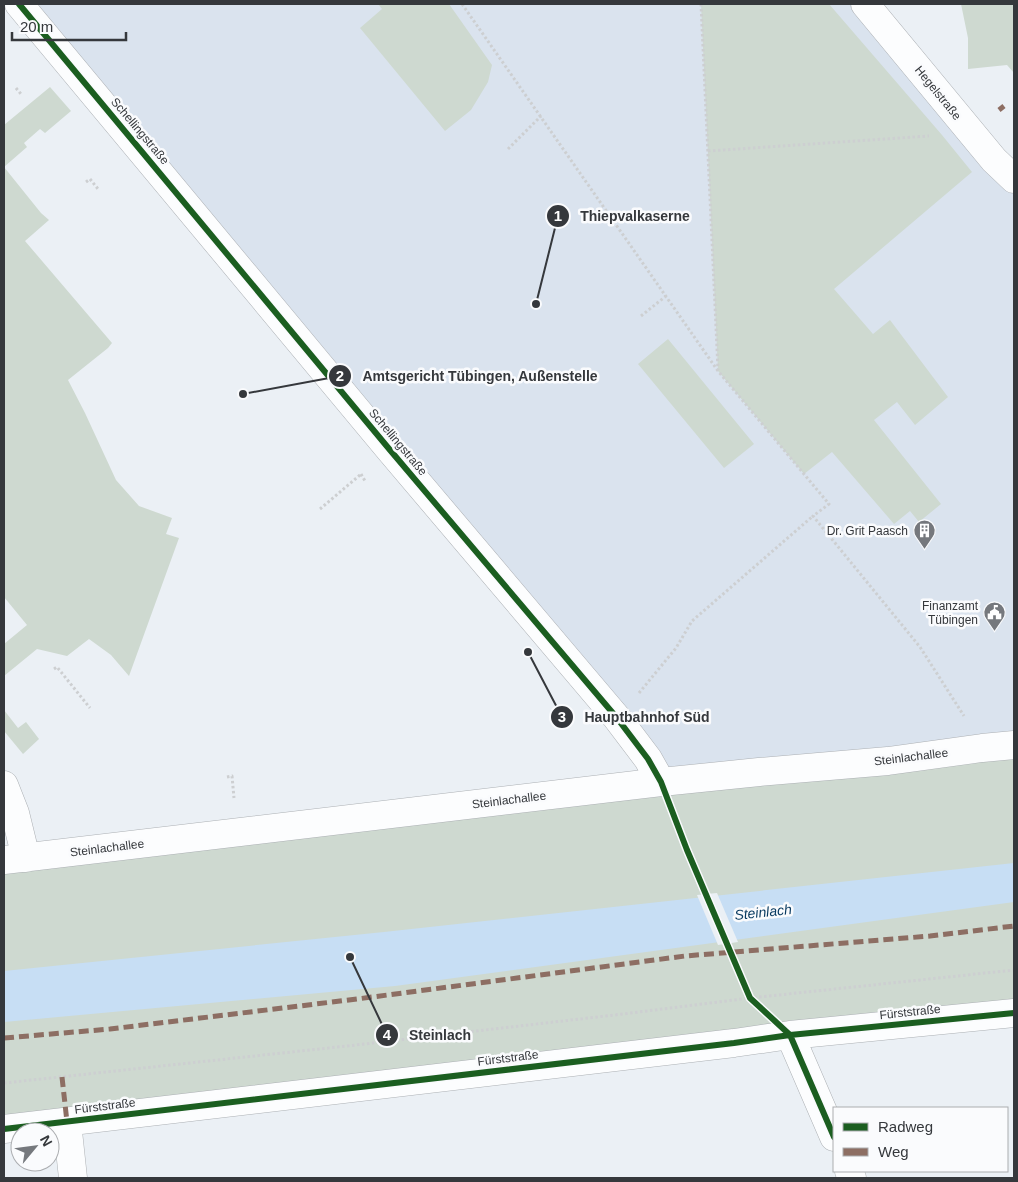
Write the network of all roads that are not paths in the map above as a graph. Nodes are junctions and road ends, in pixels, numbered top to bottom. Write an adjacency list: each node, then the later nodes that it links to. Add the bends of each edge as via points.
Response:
1 (19, 4): 5 (street, Schellingstraße, via 617,718 648,759)
2 (865, 4): 3 (street, Hegelstraße, via 994,160)
3 (1014, 179)
4 (1014, 745): 5 (street, Steinlachallee, via 888,761)
5 (660, 782): 7 (street, Steinlachallee)
6 (4, 785): 7 (street, via 15,813)
7 (15, 859)
8 (1014, 1013): 9 (street, Fürststraße)
9 (790, 1035): 10 (street, Fürststraße); 12 (street)
10 (67, 1122): 11 (street, Fürststraße); 13 (street)
11 (4, 1129)
12 (833, 1135)
13 (73, 1178)

